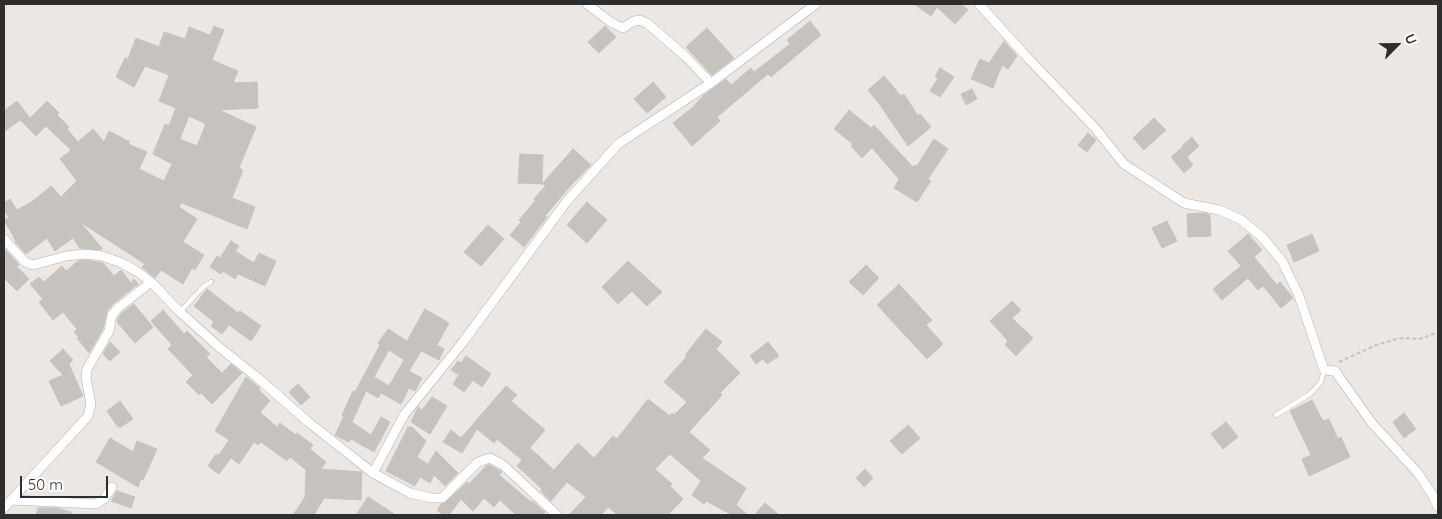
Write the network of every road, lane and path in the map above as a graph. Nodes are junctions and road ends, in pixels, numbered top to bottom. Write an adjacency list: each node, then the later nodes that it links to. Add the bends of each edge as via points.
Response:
1 (587, 4): 4 (street, via 623,28 640,20 648,24)
2 (816, 4): 4 (street)
3 (979, 4): 10 (street, via 1095,128 1124,164 1184,203 1219,210 1240,219 1262,237 1282,261 1300,296)
4 (711, 82): 12 (street, via 618,144 567,201 463,342 404,414)
5 (4, 239): 6 (street, via 25,262 34,265 66,256 102,256 122,263)
6 (151, 282): 8 (street); 14 (street, via 112,314 109,331 88,369 86,378 92,404 88,416)
7 (211, 282): 8 (lane)
8 (180, 312): 12 (street)
9 (1438, 332): 10 (path, via 1420,339 1400,338 1376,345)
10 (1324, 370): 11 (lane, via 1321,382 1310,394); 15 (street, via 1336,370 1371,422 1417,472)
11 (1276, 415)
12 (373, 473): 17 (street, via 410,492 442,498 478,462 490,458 503,465)
13 (112, 487): 14 (street, via 96,504)
14 (12, 500): 16 (street)
15 (1438, 507)
16 (4, 508)
17 (557, 515)

